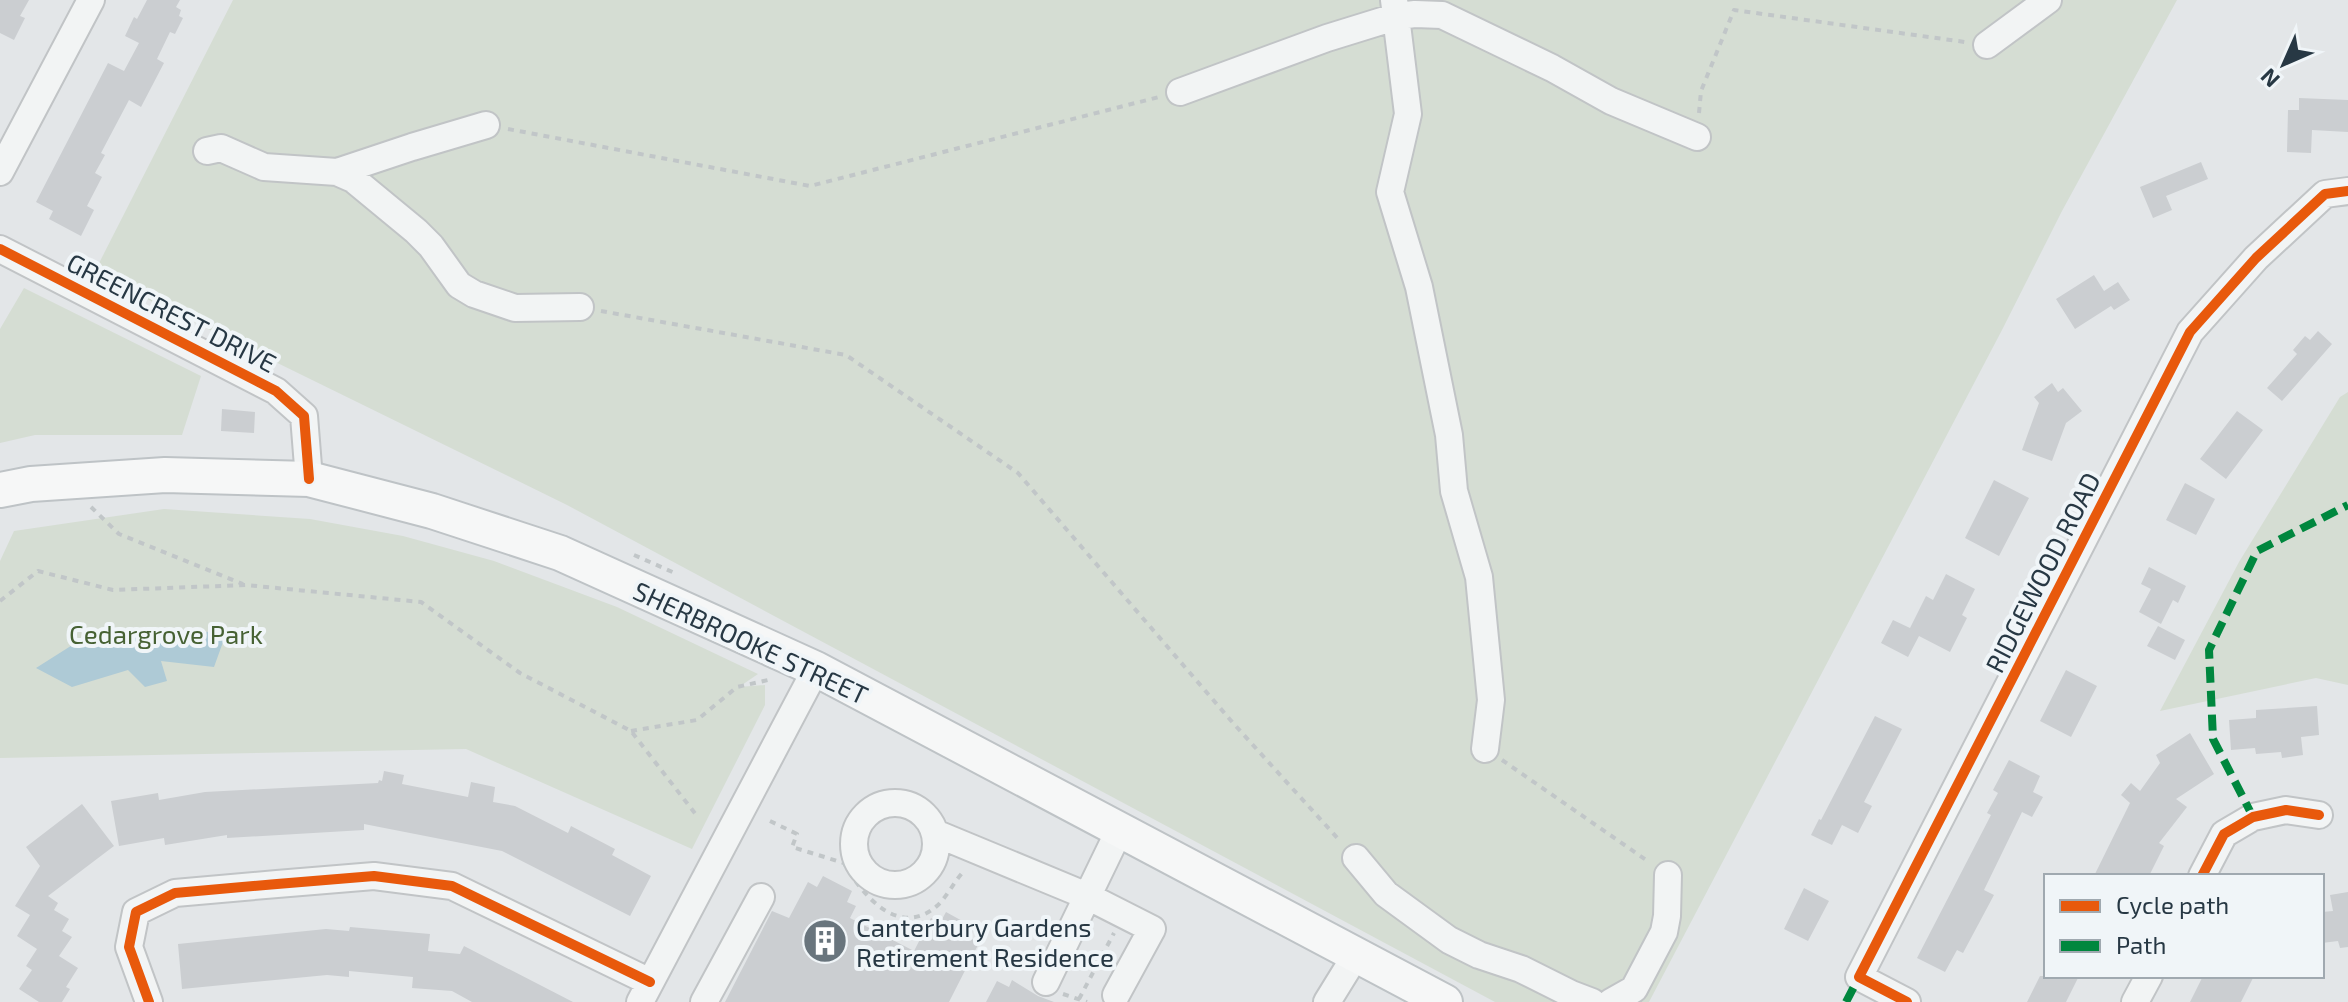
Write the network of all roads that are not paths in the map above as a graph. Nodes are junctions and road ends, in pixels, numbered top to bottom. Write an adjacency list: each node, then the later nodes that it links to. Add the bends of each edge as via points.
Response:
1 (91, 0): 9 (street)
2 (2048, 0): 4 (street)
3 (1396, 8): 5 (street); 7 (street, via 1442,15 1611,101); 17 (street, via 1408,114 1390,192 1419,287 1449,435 1454,491 1479,577 1491,700)
4 (1987, 45)
5 (1180, 92)
6 (486, 125): 10 (street)
7 (1697, 137)
8 (207, 151): 10 (street, via 221,148 264,167)
9 (0, 172)
10 (337, 172): 13 (street, via 416,231 459,285 474,294 515,308)
11 (2348, 191): 37 (street, RIDGEWOOD ROAD, via 2325,194 2256,258 2190,332 1859,977)
12 (0, 249): 14 (street, GREENCREST DRIVE, via 276,391 304,416)
13 (580, 307)
14 (309, 479): 15 (main road, SHERBROOKE STREET, via 165,475); 16 (main road, SHERBROOKE STREET, via 432,511 560,553)
15 (0, 490)
16 (816, 669): 19 (main road, SHERBROOKE STREET); 29 (street)
17 (1485, 749)
18 (2319, 815): 22 (street, via 2286,810 2253,817 2224,834)
19 (1119, 831): 25 (street); 26 (main road, SHERBROOKE STREET)
20 (935, 833): 25 (street)
21 (1356, 858): 35 (street, via 1386,894 1449,940)
22 (2203, 874)
23 (1668, 875): 36 (street, via 1664,932 1634,989)
24 (761, 897): 32 (street)
25 (1082, 905): 28 (street); 30 (street, via 1152,929)
26 (1356, 955): 33 (street); 34 (main road, SHERBROOKE STREET)
27 (2148, 978): 38 (street)
28 (1046, 982)
29 (645, 992): 31 (street, via 452,886 374,876 175,893 136,912 129,947)
30 (1116, 995)
31 (149, 1002)
32 (704, 1002)
33 (1327, 1002)
34 (1445, 1002)
35 (1592, 1002)
36 (1611, 1002)
37 (1907, 1002)
38 (2135, 1002)

